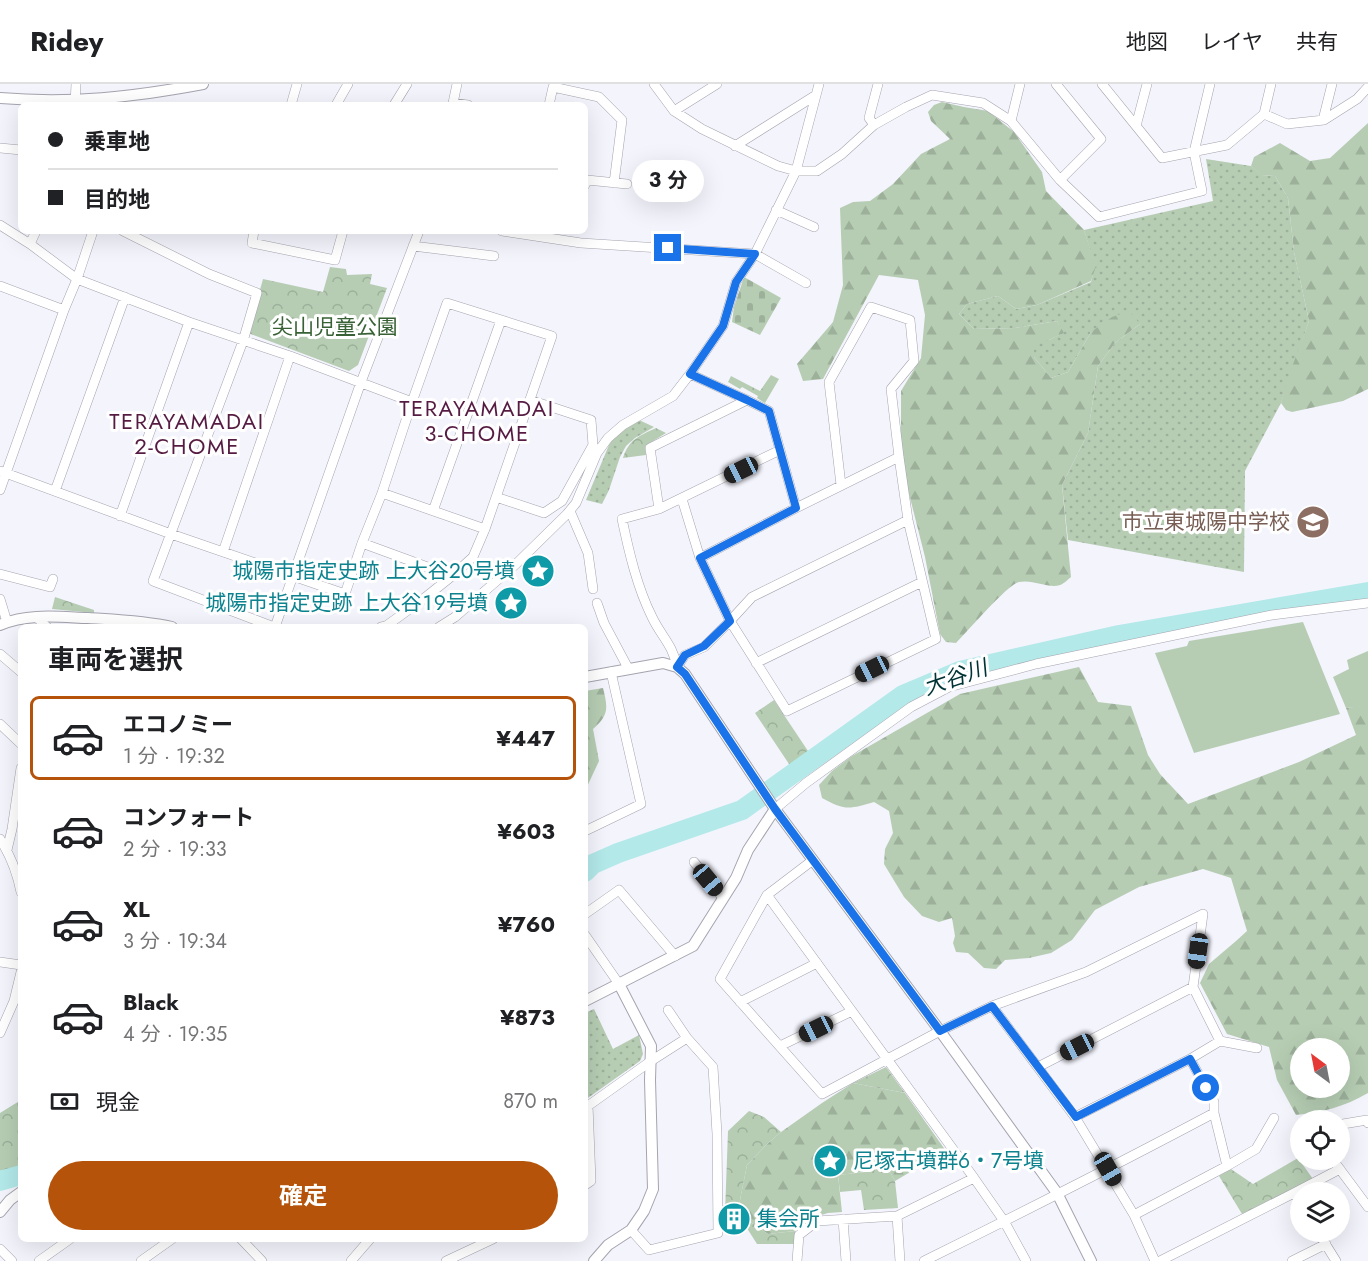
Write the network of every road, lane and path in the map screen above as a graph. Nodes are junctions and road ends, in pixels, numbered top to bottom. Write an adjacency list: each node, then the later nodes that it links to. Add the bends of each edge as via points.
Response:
1 (76, 84): 24 (street)
2 (203, 84): 25 (street)
3 (297, 84): 26 (street)
4 (348, 84): 27 (street)
5 (407, 84): 28 (street)
6 (457, 84): 29 (street)
7 (654, 84): 31 (street)
8 (717, 84): 31 (street)
9 (819, 84): 20 (street)
10 (878, 84): 35 (street, via 869,118)
11 (934, 84): 21 (street)
12 (1020, 84): 34 (street)
13 (1056, 84): 43 (street, via 1101,139)
14 (1102, 84): 36 (street)
15 (1147, 84): 36 (street)
16 (1210, 84): 40 (street)
17 (1271, 84): 32 (street)
18 (1332, 84): 33 (street)
19 (1368, 87): 33 (street, via 1357,99)
20 (816, 95): 37 (street); 41 (street)
21 (932, 95): 34 (street, via 983,103); 35 (street)
22 (0, 98): 23 (street)
23 (61, 102)
24 (76, 102)
25 (113, 102)
26 (294, 102)
27 (338, 102)
28 (396, 102)
29 (453, 102)
30 (550, 102): 44 (street, via 553,87 598,97 622,120)
31 (674, 111): 37 (street)
32 (1264, 114): 33 (street, via 1287,124); 40 (street, via 1227,145)
33 (1323, 120)
34 (1011, 121): 43 (street)
35 (874, 125): 41 (street, via 817,171)
36 (1136, 126): 40 (street, via 1162,158)
37 (735, 146): 41 (street)
38 (0, 148): 39 (street)
39 (18, 150)
40 (1194, 152): 43 (street, via 1202,191 1099,217)
41 (796, 171): 46 (street)
42 (588, 180): 44 (street)
43 (1060, 180)
44 (614, 183): 45 (street)
45 (627, 184)
46 (776, 210): 48 (street); 58 (street)
47 (0, 225): 56 (street)
48 (814, 226)
49 (35, 234): 56 (street)
50 (92, 234): 60 (street)
51 (129, 234): 67 (street, via 257,293)
52 (254, 234): 53 (street, via 252,243 335,260)
53 (342, 234)
54 (418, 234): 57 (street)
55 (522, 234): 58 (street, via 581,243)
56 (30, 244): 60 (street)
57 (413, 246): 59 (street); 70 (street)
58 (755, 254): 61 (street); 69 (street, via 736,282 723,326)
59 (494, 256)
60 (77, 279): 63 (street); 64 (street)
61 (806, 283)
62 (0, 286): 64 (street)
63 (125, 297): 66 (street); 79 (street)
64 (64, 310): 76 (street)
65 (501, 320): 71 (street, via 552,336); 73 (street, via 447,303); 85 (street)
66 (189, 322): 67 (street); 87 (street)
67 (243, 341): 68 (street); 90 (street)
68 (290, 356): 70 (street); 92 (street)
69 (690, 374): 72 (street); 86 (street, via 673,396 608,438)
70 (361, 382): 73 (street); 96 (street)
71 (530, 400): 81 (street); 81 (street, via 591,420 593,446 562,501 544,513)
72 (747, 400): 74 (street, via 769,411); 84 (street, via 650,448)
73 (412, 402): 80 (street)
74 (780, 450): 82 (street); 83 (street)
75 (898, 457): 77 (street); 77 (street, via 891,389 914,361 910,320 871,307 829,382); 88 (street)
76 (3, 472): 78 (street); 79 (street)
77 (841, 485): 83 (street)
78 (0, 490)
79 (55, 491): 87 (street)
80 (382, 493): 85 (street); 91 (street)
81 (496, 497): 89 (street)
82 (682, 499): 84 (street); 93 (street)
83 (796, 508): 93 (street)
84 (659, 509): 114 (street, via 622,519 642,594 675,654)
85 (433, 511): 89 (street)
86 (570, 511): 99 (street, via 588,553); 111 (street, via 516,564)
87 (120, 516): 90 (street)
88 (908, 520): 98 (street); 104 (street, via 752,597)
89 (485, 529): 95 (street, via 473,557)
90 (171, 534): 92 (street); 108 (street, via 153,581)
91 (362, 543): 95 (street); 96 (street, via 345,594)
92 (223, 552): 96 (street)
93 (700, 558): 104 (street)
94 (0, 574): 97 (street, via 50,587)
95 (452, 576): 110 (street)
96 (293, 577): 109 (street)
97 (53, 579)
98 (922, 582): 113 (street); 113 (street, via 936,639 787,711)
99 (593, 589)
100 (0, 599): 105 (street)
101 (597, 603): 115 (street)
102 (1368, 603): 122 (street, via 1261,618 1036,664 949,687 911,706)
103 (36, 617): 105 (street); 106 (street); 107 (street)
104 (730, 621): 113 (street); 114 (street, via 704,646 685,655)
105 (4, 623)
106 (44, 624)
107 (158, 624)
108 (266, 624)
109 (275, 624)
110 (389, 624)
111 (443, 624)
112 (0, 654): 116 (street)
113 (756, 663)
114 (677, 667): 115 (street, via 663,663); 122 (street)
115 (628, 668): 117 (street)
116 (18, 669)
117 (611, 672): 118 (street); 123 (street, via 641,804)
118 (588, 676)
119 (0, 724): 120 (street)
120 (18, 741)
121 (18, 788): 125 (street)
122 (772, 805): 126 (street); 130 (street)
123 (588, 830)
124 (0, 839): 125 (street)
125 (8, 850): 128 (street)
126 (813, 860): 129 (street); 145 (street)
127 (694, 862): 130 (street)
128 (18, 878)
129 (767, 895): 135 (street); 141 (street, via 720,979)
130 (723, 898): 133 (street, via 693,946)
131 (588, 912): 133 (street, via 619,890)
132 (588, 939): 138 (street)
133 (675, 956): 138 (street)
134 (0, 962): 136 (street)
135 (817, 963): 141 (street); 144 (street)
136 (18, 965)
137 (18, 984): 146 (street)
138 (619, 984): 140 (street); 153 (street, via 651,1046)
139 (1193, 987): 142 (street, via 1203,914 1086,972); 148 (street); 154 (street)
140 (588, 999)
141 (740, 1002): 149 (street)
142 (992, 1006): 145 (street); 154 (street)
143 (669, 1010): 147 (street)
144 (852, 1011): 149 (street); 151 (street)
145 (940, 1031): 151 (street); 169 (street)
146 (0, 1033)
147 (687, 1038): 153 (street); 178 (street, via 713,1067 718,1233 649,1250)
148 (1220, 1041): 150 (street); 152 (street)
149 (780, 1046): 151 (street, via 822,1094)
150 (1257, 1048)
151 (887, 1059): 166 (street)
152 (1190, 1059): 156 (street, via 1214,1102); 157 (street)
153 (651, 1061): 155 (street); 178 (street, via 653,1189)
154 (1038, 1067): 157 (street)
155 (588, 1105)
156 (1214, 1113): 162 (street); 163 (street)
157 (1076, 1117): 163 (street)
158 (1274, 1118): 162 (street, via 1256,1149)
159 (1350, 1123): 160 (street)
160 (1368, 1123)
161 (588, 1125): 168 (street)
162 (1227, 1166): 174 (street)
163 (1108, 1169): 169 (street); 174 (street)
164 (1338, 1170): 167 (street)
165 (1341, 1170): 172 (street)
166 (974, 1178): 175 (street); 177 (street)
167 (1315, 1182)
168 (588, 1183)
169 (1057, 1193): 177 (street); 199 (street)
170 (18, 1194): 173 (street)
171 (1290, 1195): 201 (street)
172 (1368, 1208)
173 (0, 1212)
174 (1134, 1215): 200 (street)
175 (897, 1216): 176 (street); 196 (street)
176 (843, 1219): 194 (street, via 817,1221 799,1235); 195 (street)
177 (1004, 1221): 197 (street); 198 (street)
178 (630, 1230): 193 (street)
179 (66, 1242): 188 (street)
180 (169, 1242): 186 (street)
181 (244, 1242): 190 (street)
182 (367, 1242): 191 (street)
183 (487, 1242): 192 (street)
184 (1326, 1244): 202 (street); 203 (street)
185 (0, 1249): 187 (street)
186 (155, 1257): 189 (street)
187 (12, 1261)
188 (39, 1261)
189 (141, 1261)
190 (262, 1261)
191 (351, 1261)
192 (447, 1261)
193 (594, 1261)
194 (797, 1261)
195 (846, 1261)
196 (900, 1261)
197 (924, 1261)
198 (1026, 1261)
199 (1091, 1261)
200 (1155, 1261)
201 (1160, 1261)
202 (1292, 1261)
203 (1336, 1261)

